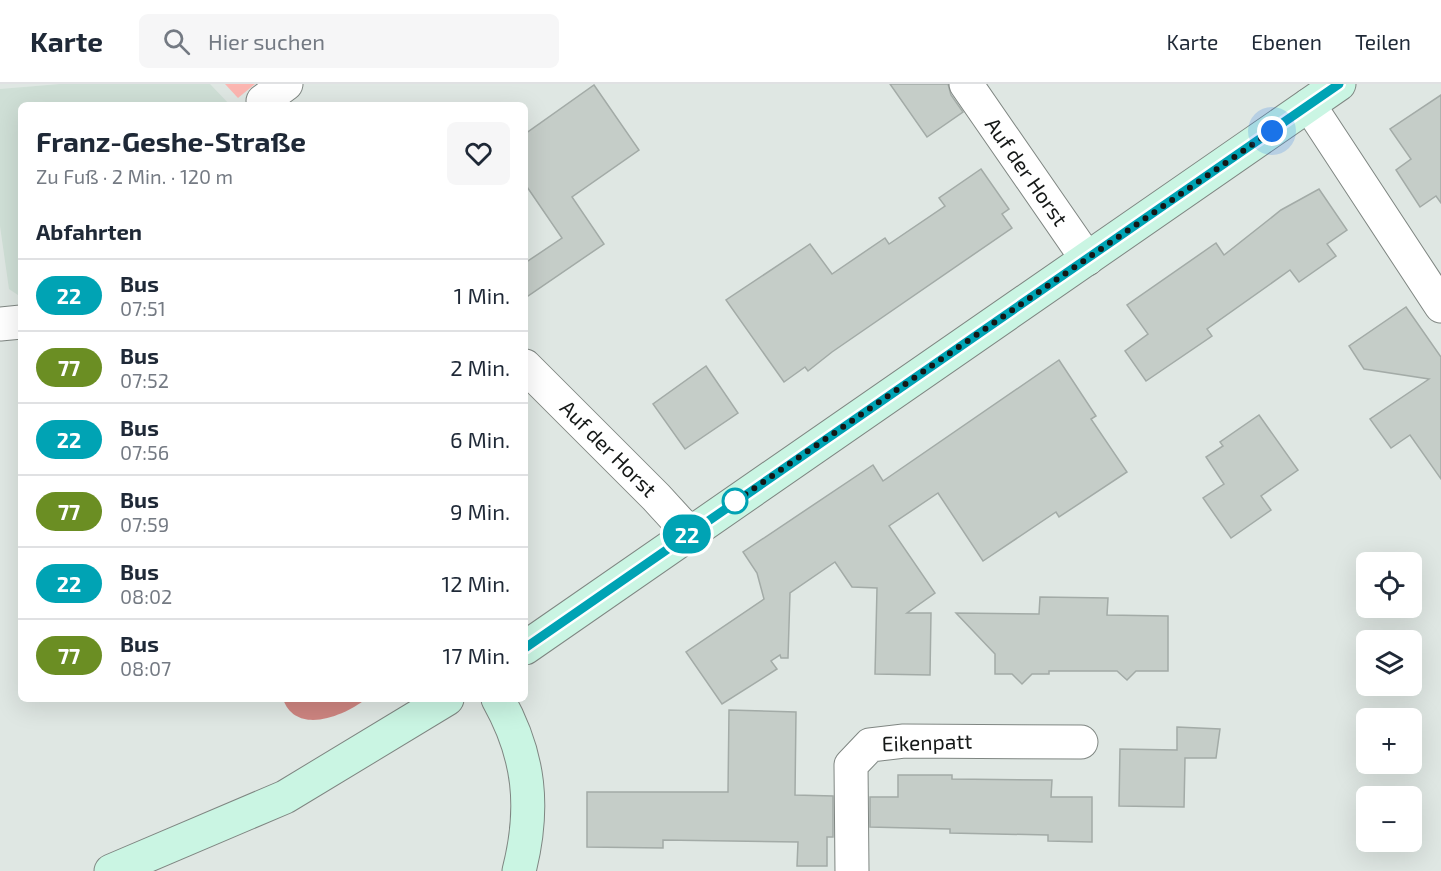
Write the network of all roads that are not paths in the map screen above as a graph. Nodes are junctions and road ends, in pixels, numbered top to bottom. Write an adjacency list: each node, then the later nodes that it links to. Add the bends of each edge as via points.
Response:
1 (286, 84): 4 (street)
2 (966, 84): 6 (street, Auf der Horst)
3 (1339, 84): 5 (main road)
4 (265, 102)
5 (1309, 105): 6 (main road); 7 (street)
6 (1087, 259): 11 (main road)
7 (1438, 295)
8 (18, 322): 9 (street)
9 (0, 324)
10 (528, 369): 11 (street, Auf der Horst)
11 (689, 533): 12 (main road)
12 (528, 646)
13 (442, 702): 16 (main road, via 285,797)
14 (500, 702): 17 (main road, via 514,727 526,768 528,835)
15 (1081, 742): 18 (street, Eikenpatt, via 904,741 870,745 851,765)
16 (111, 871)
17 (519, 871)
18 (852, 871)

